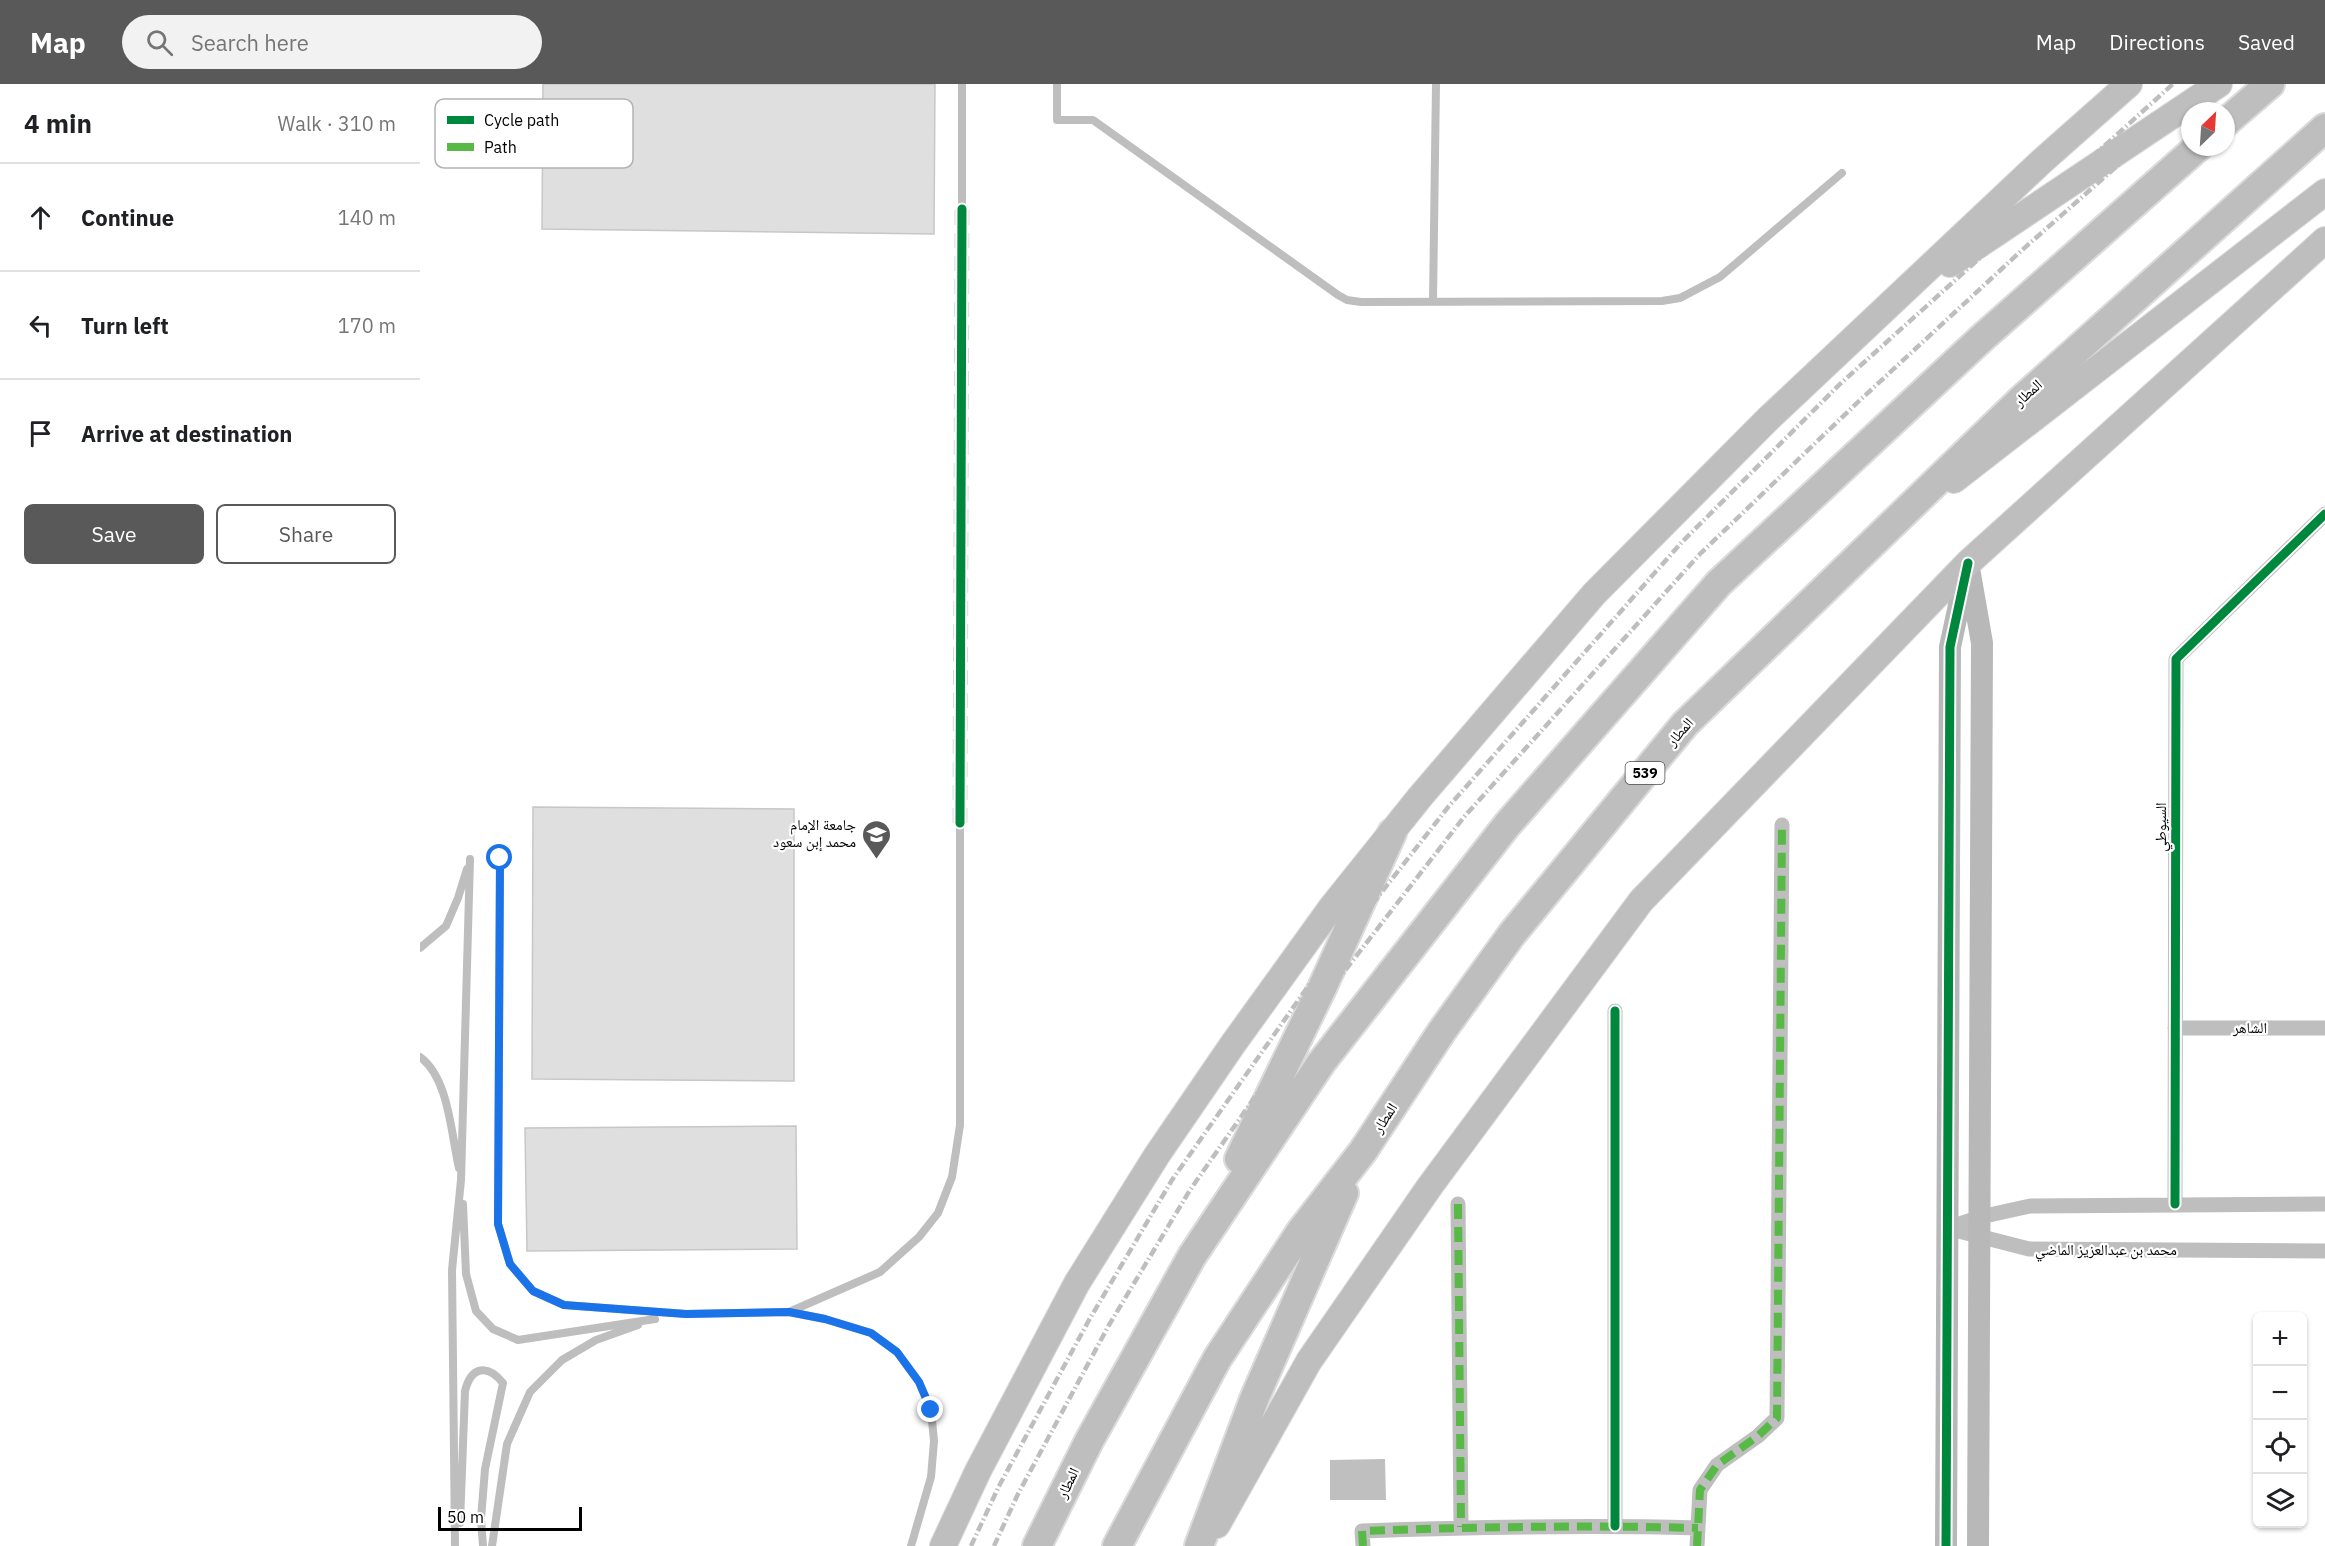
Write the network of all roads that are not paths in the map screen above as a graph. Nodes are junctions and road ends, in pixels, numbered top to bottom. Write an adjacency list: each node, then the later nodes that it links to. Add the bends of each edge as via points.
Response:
1 (962, 84): 12 (lane)
2 (1057, 84): 15 (lane, via 1057,120 1093,120 1338,296 1361,302)
3 (1436, 84): 15 (lane)
4 (2130, 84): 14 (main road)
5 (2219, 84): 14 (main road)
6 (2270, 84): 7 (highway)
7 (2235, 115)
8 (2325, 128): 17 (highway, المطار / 539, via 2021,400)
9 (2188, 156): 36 (highway, المطار, via 1982,338 1719,583 1508,825 1342,1036)
10 (1842, 173): 15 (lane, via 1720,277 1680,298)
11 (2325, 192): 17 (main road)
12 (962, 208)
13 (2325, 240): 18 (main road)
14 (1893, 301): 21 (main road, via 1767,420 1594,594)
15 (1433, 302)
16 (2325, 514): 25 (street, السيوطي, via 2176,659)
17 (1862, 552): 28 (highway, المطار / 539, via 1685,724 1512,934)
18 (1968, 563): 33 (street, via 1982,643); 34 (street, via 1950,647); 51 (main road, via 1641,901 1430,1186 1309,1361)
19 (960, 823): 37 (lane, via 960,1125 952,1177 938,1213 919,1237 880,1272)
20 (1782, 825): 42 (street, via 1777,1418 1717,1465 1700,1490)
21 (1392, 832): 36 (highway, via 1322,988); 47 (main road, via 1317,927 1157,1155 1077,1283)
22 (500, 858): 38 (lane, via 498,1224 510,1264 533,1291 564,1305)
23 (420, 948): 29 (lane, via 446,926 470,859)
24 (1615, 1011): 40 (street)
25 (2175, 1028): 26 (street, الشاهر); 31 (street, السيوطي)
26 (2325, 1028)
27 (420, 1057): 29 (lane, via 433,1067 444,1092)
28 (1363, 1151): 49 (highway, المطار / 539, via 1301,1231 1218,1359); 50 (highway, via 1255,1397)
29 (461, 1180): 39 (lane, via 466,1274 476,1311 493,1329 518,1340); 43 (lane, via 452,1270)
30 (1458, 1204): 41 (street)
31 (2175, 1204): 32 (street, محمد بن عبدالعزيز الماضي); 33 (street, محمد بن عبدالعزيز الماضي, via 2030,1206)
32 (2325, 1204)
33 (1979, 1227): 34 (street, محمد بن عبدالعزيز الماضي); 35 (street, محمد بن عبدالعزيز الماضي, via 2029,1249); 55 (street)
34 (1947, 1228): 54 (street)
35 (2325, 1251)
36 (1192, 1256): 48 (highway, المطار, via 1089,1441)
37 (789, 1312): 38 (lane); 46 (lane, via 871,1333 897,1352 919,1382 931,1410 934,1441 932,1477)
38 (686, 1314): 39 (lane)
39 (655, 1320): 45 (lane, via 596,1340 562,1360 530,1392 507,1444)
40 (1615, 1526): 41 (street); 42 (street)
41 (1461, 1527): 52 (street, via 1362,1531)
42 (1698, 1528): 53 (street)
43 (457, 1546): 44 (lane, via 465,1392 468,1378 486,1370 495,1372 502,1383 485,1469)
44 (483, 1546)
45 (492, 1546)
46 (911, 1546)
47 (943, 1546)
48 (1037, 1546)
49 (1117, 1546)
50 (1199, 1546)
51 (1205, 1546)
52 (1363, 1546)
53 (1697, 1546)
54 (1946, 1546)
55 (1978, 1546)

